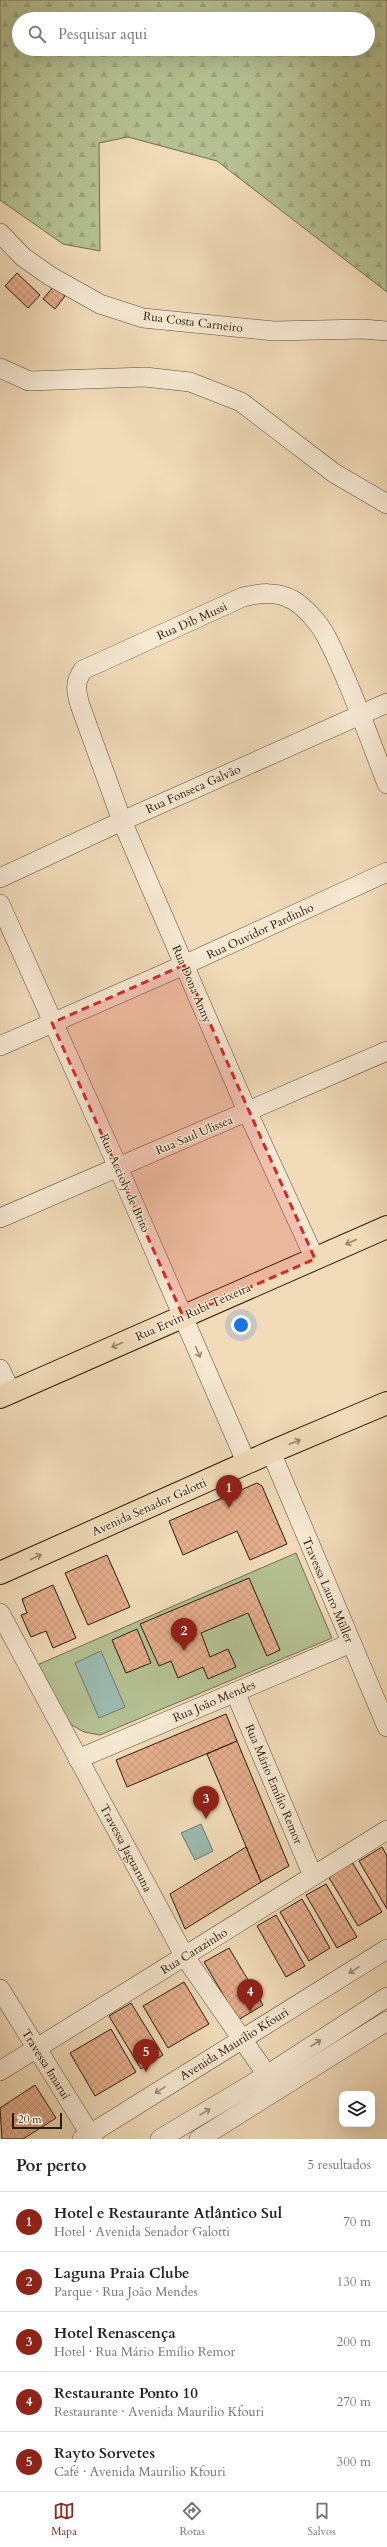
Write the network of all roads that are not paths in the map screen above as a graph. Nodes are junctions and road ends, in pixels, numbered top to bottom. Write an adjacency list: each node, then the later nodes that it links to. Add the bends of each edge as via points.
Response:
1 (0, 233): 2 (street, Rua Costa Carneiro, via 23,257 50,276 100,304 143,318 274,331)
2 (387, 331)
3 (0, 368): 4 (street, via 29,380 145,377 190,382 241,402 334,473)
4 (387, 504)
5 (387, 703): 7 (street, Rua Fonseca Galvão)
6 (80, 705): 7 (street, Rua Dib Mussi, via 75,686 83,670 258,593 274,594 293,600 310,614 326,635); 9 (street, Rua Dona Anny)
7 (360, 715): 8 (street, Rua Dib Mussi); 9 (street, Rua Fonseca Galvão)
8 (387, 784)
9 (122, 821): 11 (street, Rua Fonseca Galvão); 13 (street, Rua Dona Anny)
10 (387, 872): 13 (street, Rua Ouvidor Pardinho)
11 (0, 878)
12 (0, 904): 14 (street, Rua Accioly de Brito)
13 (184, 965): 14 (street, Rua Ouvidor Pardinho); 17 (street, Rua Dona Anny)
14 (52, 1023): 15 (street, Rua Ouvidor Pardinho); 18 (street, Rua Accioly de Brito)
15 (0, 1046)
16 (387, 1052): 17 (street, Rua Saul Ulissea)
17 (248, 1113): 18 (street, Rua Saul Ulissea); 21 (street, Rua Dona Anny)
18 (118, 1166): 19 (street, Rua Saul Ulissea); 22 (street, Rua Accioly de Brito)
19 (0, 1218)
20 (387, 1227): 21 (main road, Rua Ervin Rubi Teixeira, one-way to 21)
21 (315, 1258): 22 (main road, Rua Ervin Rubi Teixeira)
22 (183, 1316): 24 (main road, Rua Ervin Rubi Teixeira, one-way to 24); 27 (street, Rua Accioly de Brito, one-way to 27)
23 (0, 1369): 24 (street)
24 (5, 1395)
25 (387, 1403): 26 (main road, Avenida Senador Galotti, one-way to 25)
26 (271, 1452): 27 (main road, Avenida Senador Galotti); 30 (street, Travessa Lauro Müller)
27 (247, 1464): 28 (main road, Avenida Senador Galotti, one-way to 27)
28 (0, 1573)
29 (0, 1613): 33 (street, Travessa Jaguaruna)
30 (351, 1643): 31 (street, Rua João Mendes); 32 (street, Travessa Lauro Müller)
31 (235, 1692): 33 (street, Rua João Mendes); 35 (street, Rua Mário Emílio Remor)
32 (387, 1727)
33 (78, 1759): 37 (street, Travessa Jaguaruna)
34 (387, 1830): 35 (street, Rua Carazinho)
35 (313, 1876): 37 (street, Rua Carazinho)
36 (387, 1949): 41 (street, Avenida Maurilio Kfouri, one-way to 41)
37 (185, 1956): 41 (street, Travessa Jaguaruna); 42 (street, Rua Carazinho)
38 (0, 1989): 42 (street, Travessa Imaruí)
39 (387, 1997): 44 (street, one-way to 39)
40 (387, 2021): 47 (street)
41 (240, 2039): 44 (street, Travessa Jaguaruna); 45 (street, Avenida Maurilio Kfouri, one-way to 45)
42 (36, 2050): 43 (street, Rua Carazinho); 45 (street, Travessa Imaruí)
43 (0, 2071)
44 (267, 2075): 46 (street, one-way to 44)
45 (88, 2137)
46 (160, 2139)
47 (199, 2139)

